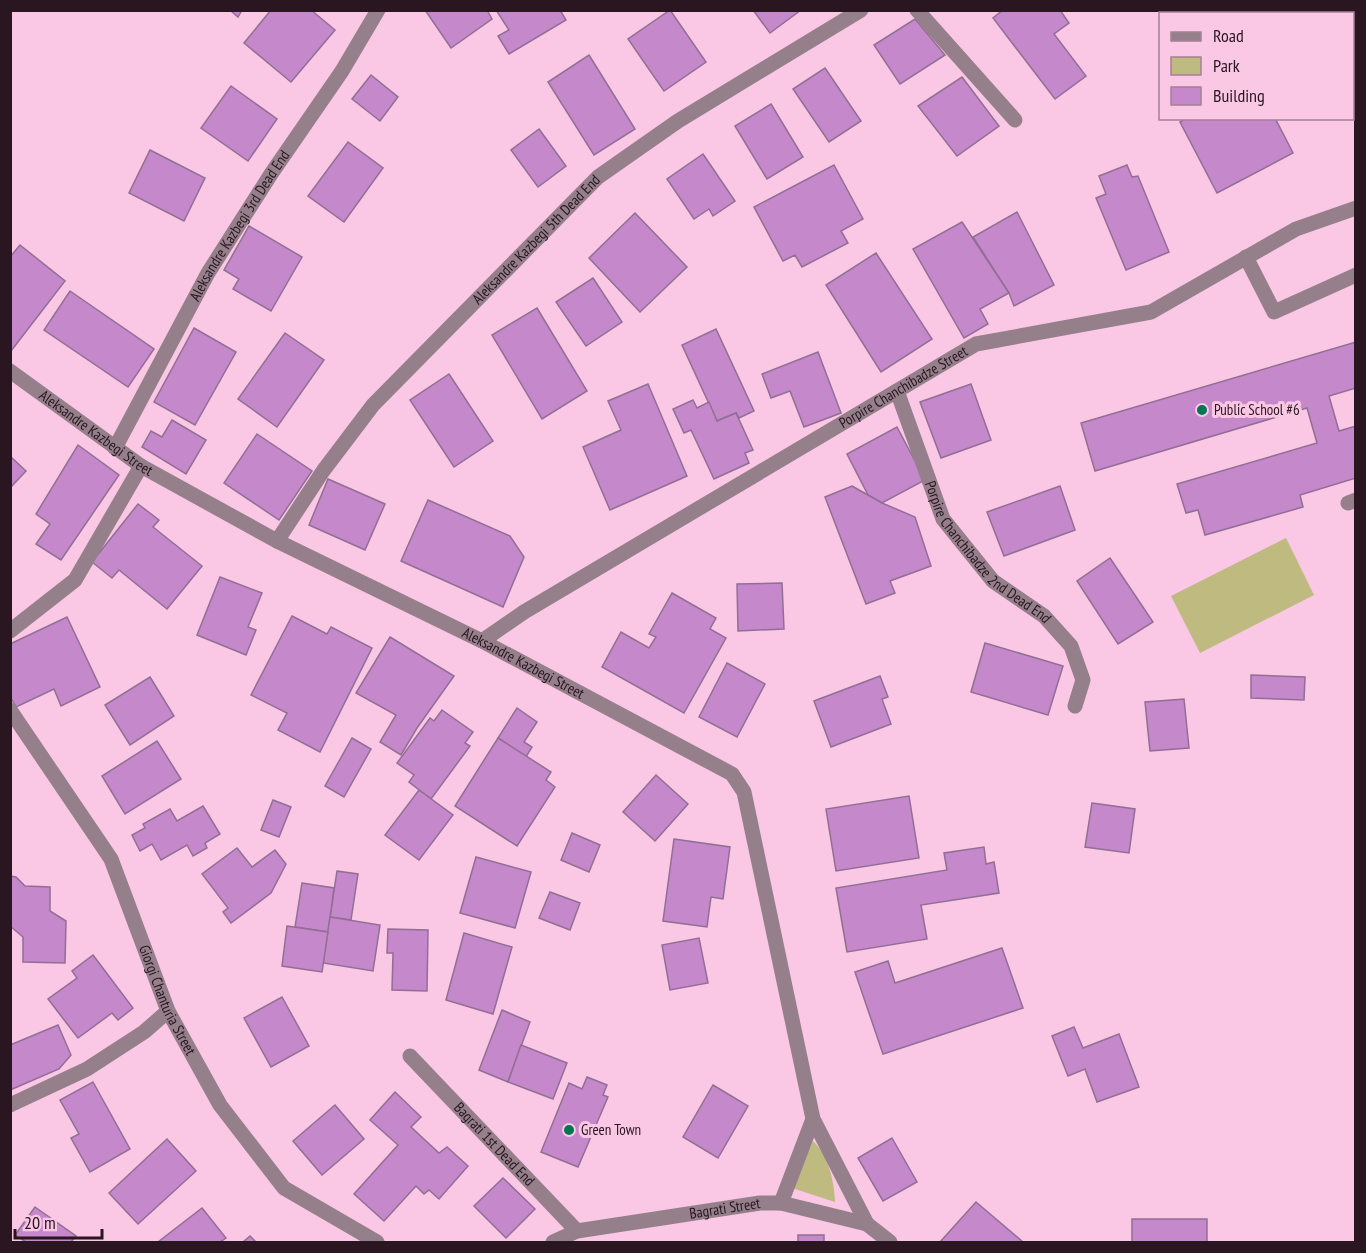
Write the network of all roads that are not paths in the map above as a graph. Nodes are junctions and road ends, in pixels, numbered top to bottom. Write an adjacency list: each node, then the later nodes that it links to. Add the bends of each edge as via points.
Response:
1 (378, 10): 10 (street, Aleksandre Kazbegi 3rd Dead End, via 208,273)
2 (861, 10): 12 (street, Aleksandre Kazbegi 5th Dead End, via 678,121 598,177 373,405 323,471)
3 (917, 10): 4 (street)
4 (1015, 120)
5 (1356, 208): 6 (street, Porpire Chanchibadze Street, via 1296,229)
6 (1246, 257): 7 (street, via 1274,312); 9 (street, Porpire Chanchibadze Street, via 1151,312 976,344)
7 (1356, 276)
8 (10, 371): 10 (street, Aleksandre Kazbegi Street)
9 (897, 391): 14 (street, Porpire Chanchibadze Street, via 524,612); 15 (street, Porpire Chanchibadze 2nd Dead End, via 943,519 993,581 1044,616 1071,646 1083,680)
10 (115, 448): 11 (street, Aleksandre Kazbegi Street)
11 (141, 466): 12 (street, Aleksandre Kazbegi Street); 13 (street, via 75,580)
12 (278, 541): 14 (street, Aleksandre Kazbegi Street)
13 (10, 631)
14 (482, 641): 20 (street, Aleksandre Kazbegi Street, via 732,774 744,792)
15 (1075, 706)
16 (10, 710): 17 (street, Giorgi Chanturia Street, via 111,859)
17 (168, 1011): 19 (street, via 144,1032 87,1069); 24 (street, Giorgi Chanturia Street, via 220,1105 284,1188)
18 (411, 1056): 23 (street, Bagrati 1st Dead End)
19 (10, 1105)
20 (813, 1119): 21 (street); 22 (street, Aleksandre Kazbegi Street)
21 (781, 1203): 22 (street, Bagrati Street); 23 (street, Bagrati Street)
22 (867, 1224): 26 (street, Bagrati Street)
23 (577, 1230): 25 (street, Bagrati Street)
24 (377, 1242)
25 (553, 1242)
26 (890, 1242)

